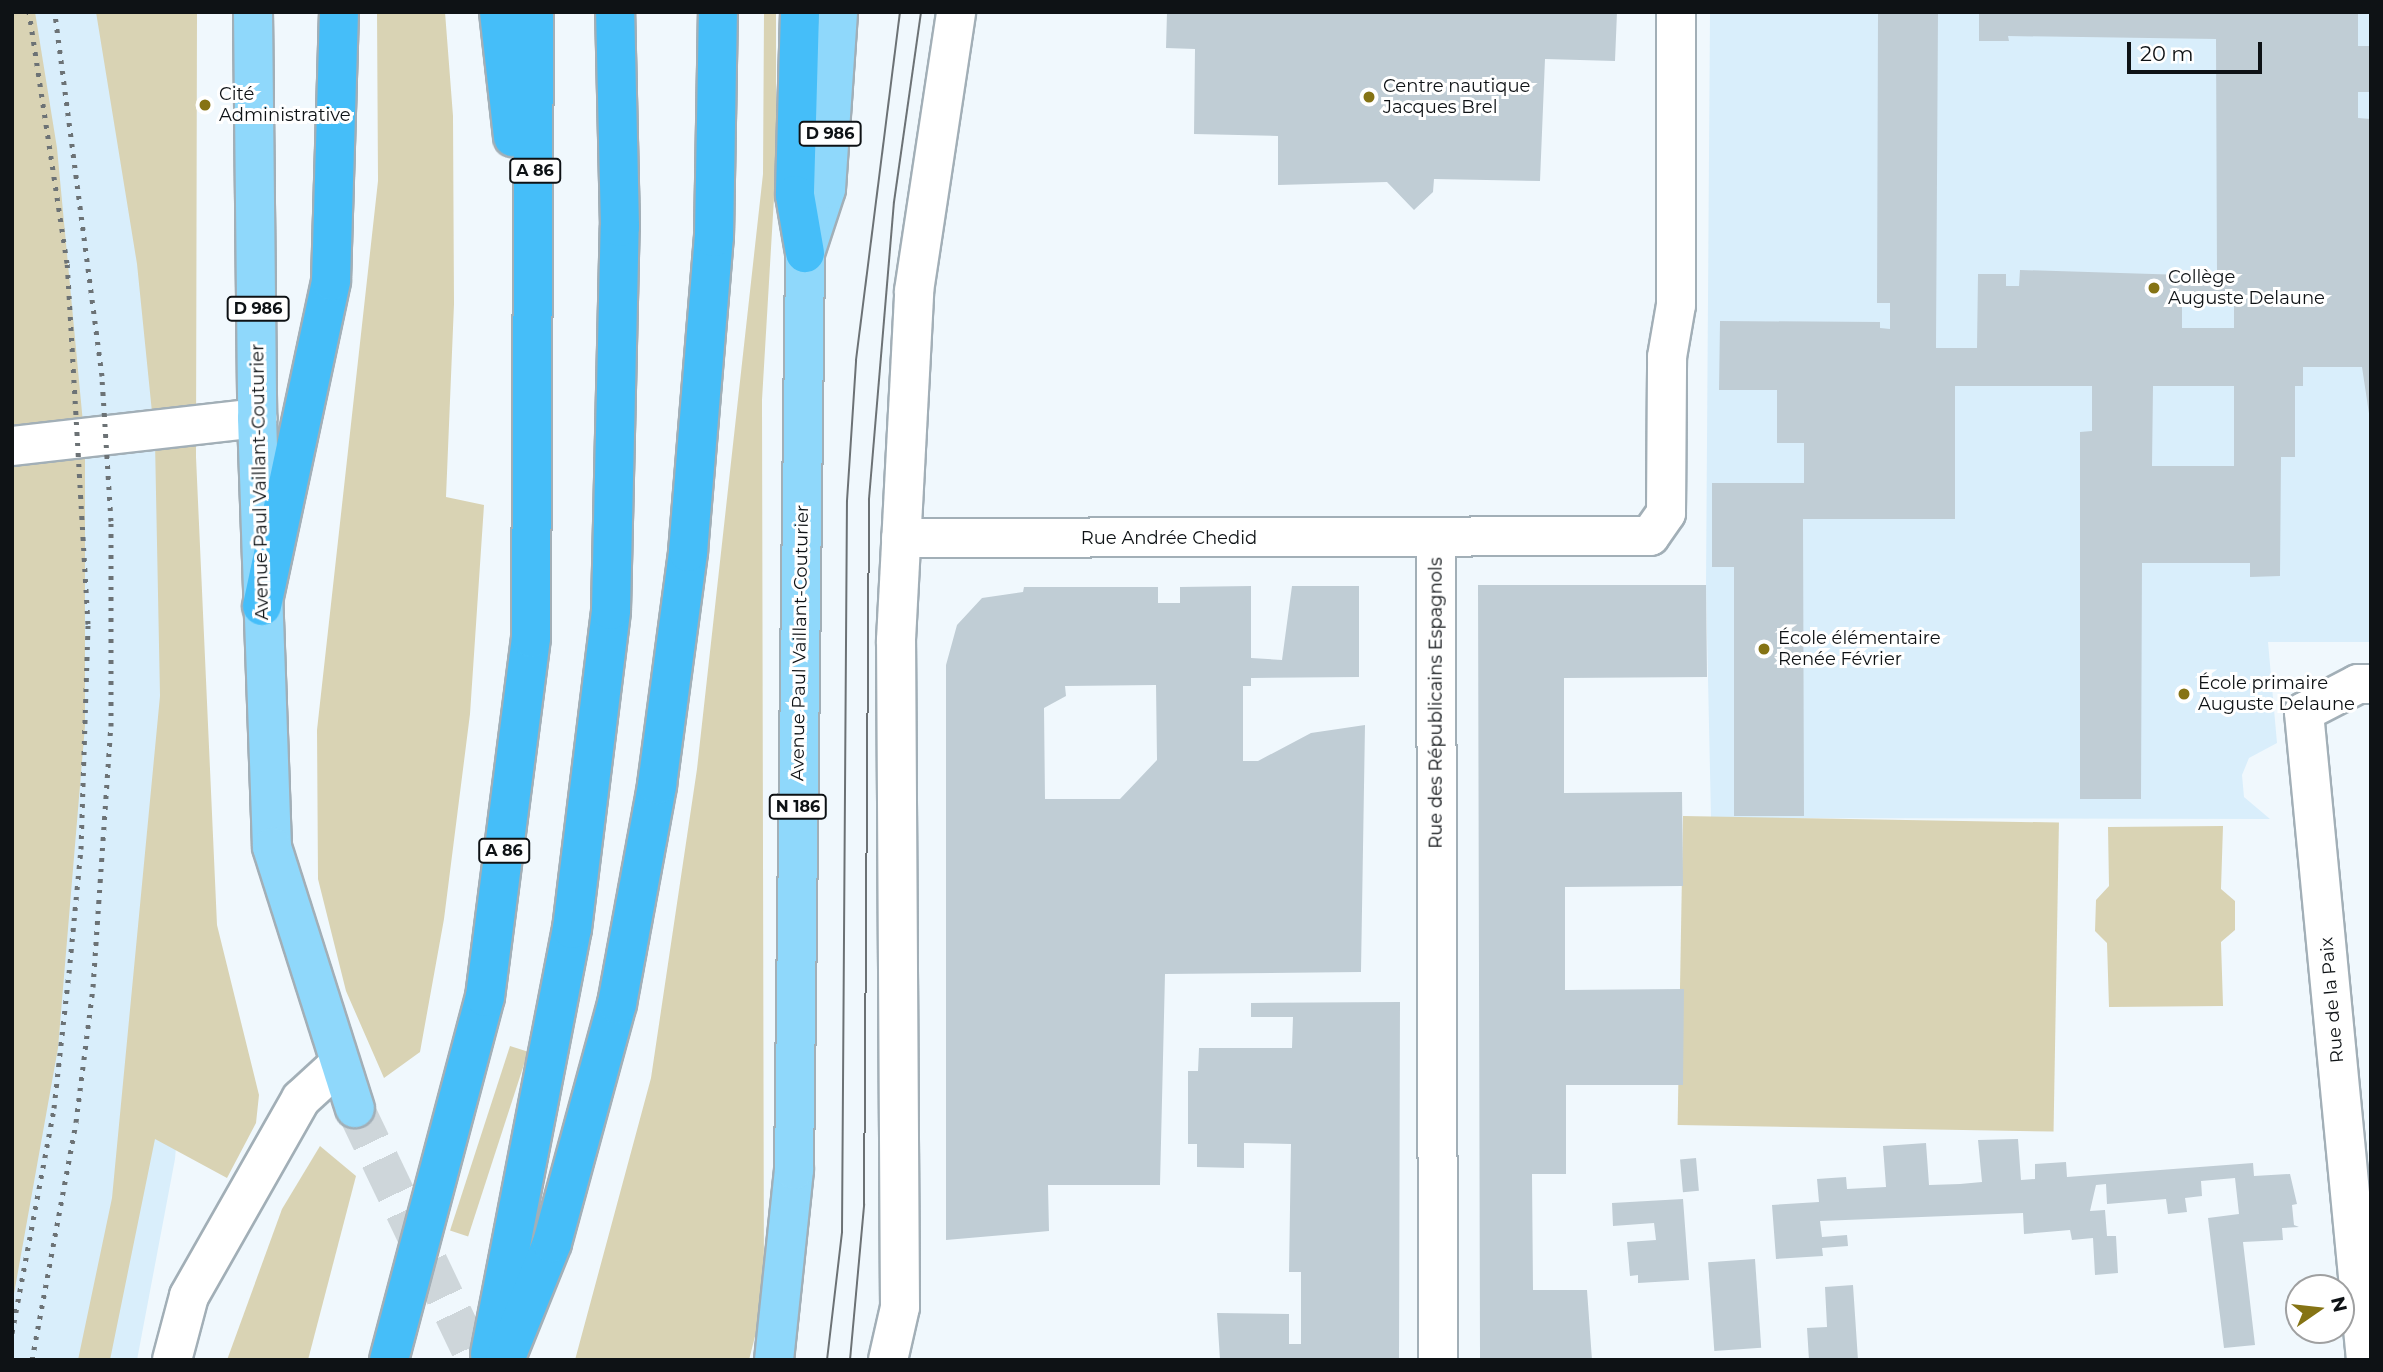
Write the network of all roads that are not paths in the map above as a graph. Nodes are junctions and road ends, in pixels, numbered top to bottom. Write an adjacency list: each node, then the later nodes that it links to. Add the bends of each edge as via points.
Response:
1 (253, 12): 13 (main road, Avenue Paul Vaillant-Couturier / D 986)
2 (339, 12): 17 (highway, via 331,281)
3 (499, 12): 12 (highway)
4 (534, 12): 12 (highway, A 86)
5 (615, 12): 23 (highway, via 620,227 611,610 572,929)
6 (718, 12): 24 (highway, via 714,237 688,552 657,785 610,1030 552,1243)
7 (800, 12): 11 (highway, via 795,195)
8 (838, 12): 11 (main road, Avenue Paul Vaillant-Couturier / D 986, via 826,189)
9 (956, 12): 15 (street, via 914,290)
10 (1676, 12): 16 (street, Rue des Républicains Espagnols, via 1676,305 1667,356 1666,513 1650,536)
11 (805, 253): 25 (main road, Avenue Paul Vaillant-Couturier / N 186, via 794,1170)
12 (536, 330): 22 (highway, A 86, via 531,638 485,997)
13 (257, 418): 14 (street); 17 (main road, Avenue Paul Vaillant-Couturier / D 986)
14 (12, 446)
15 (901, 538): 16 (street, Rue Andrée Chedid); 26 (street, via 896,640 900,1307)
16 (1436, 538): 27 (street, Rue des Républicains Espagnols)
17 (262, 606): 19 (main road, Avenue Paul Vaillant-Couturier, via 272,847)
18 (2371, 684): 28 (street, Rue de la Paix, via 2358,684 2304,712)
19 (339, 1064): 20 (main road, Avenue Paul Vaillant-Couturier); 21 (street, via 301,1099 196,1284)
20 (355, 1108)
21 (172, 1360)
22 (389, 1360)
23 (489, 1360)
24 (505, 1360)
25 (774, 1360)
26 (888, 1360)
27 (1438, 1360)
28 (2366, 1360)

